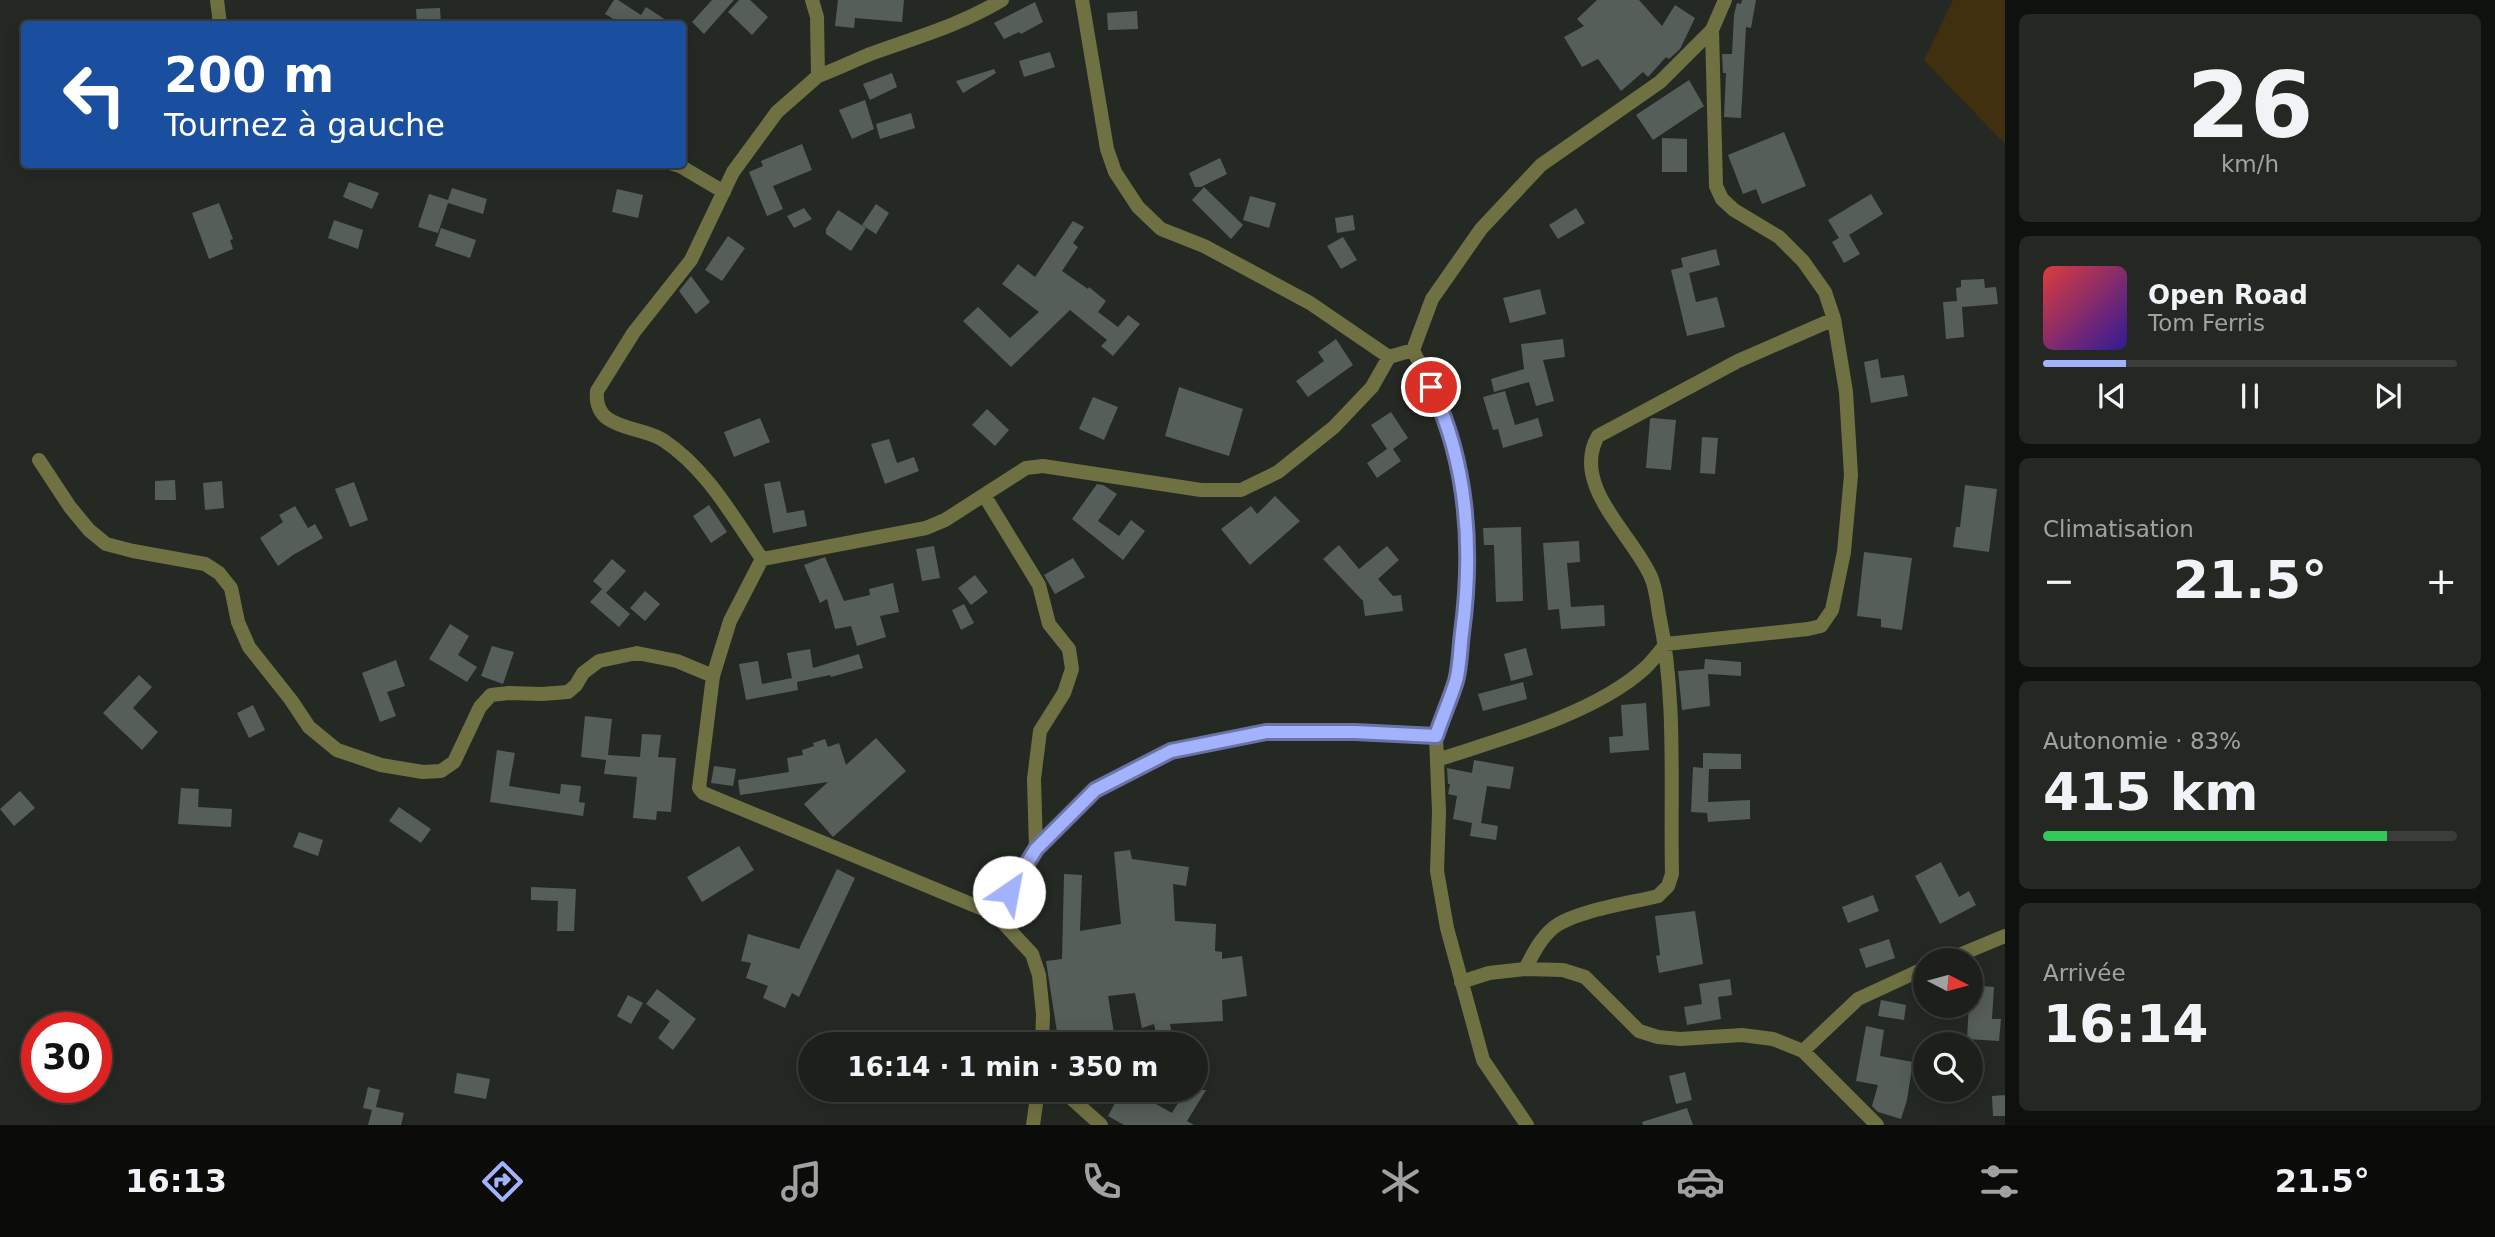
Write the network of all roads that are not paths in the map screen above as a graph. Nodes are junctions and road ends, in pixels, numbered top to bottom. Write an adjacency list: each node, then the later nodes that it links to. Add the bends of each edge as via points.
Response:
1 (217, 0): 6 (street)
2 (811, 0): 8 (street, via 817,17)
3 (1002, 0): 8 (street, via 937,33)
4 (1082, 0): 13 (street, via 1107,149 1115,172 1138,207 1161,229 1204,246 1310,303)
5 (1725, 0): 7 (street)
6 (220, 21)
7 (1712, 30): 11 (street, via 1716,186 1722,199 1779,237 1803,261 1825,292); 12 (street, via 1660,82 1542,165 1481,229 1432,299)
8 (818, 76): 10 (street, via 777,112 733,172)
9 (683, 168): 10 (street)
10 (724, 192): 16 (street, via 691,260 634,332 597,391 596,400 610,422 662,440 708,478)
11 (1834, 319): 17 (street, via 1846,392 1851,475 1844,552 1832,610 1821,626 1808,629); 17 (street, via 1738,360 1598,436 1590,449 1590,469 1598,492 1652,578)
12 (1413, 350): 13 (street); 19 (street, via 1440,406 1467,522 1468,589 1456,679)
13 (1389, 357): 15 (street, via 1372,387 1334,427 1278,472 1241,490 1201,490 1043,466 1026,468)
14 (39, 460): 18 (street, via 70,507 106,544 205,564 219,573 231,588 237,622 249,647 309,727 337,750 381,765 442,772 454,762 480,707 491,695 568,692 599,661 637,653 677,661)
15 (984, 495): 16 (street, via 926,528); 21 (street, via 1039,585 1048,624 1069,649 1072,669 1064,693 1040,731 1034,779)
16 (762, 559): 18 (street, via 730,621)
17 (1666, 645): 20 (street, via 1644,669 1602,698 1529,730); 25 (street, via 1672,752 1672,874 1668,886 1658,896 1569,918 1540,940)
18 (713, 676): 22 (street, via 699,779 703,793)
19 (1436, 736): 20 (street); 21 (street, via 1266,732 1171,751 1095,790)
20 (1437, 760): 27 (street, via 1437,871)
21 (1036, 849): 22 (street)
22 (995, 914): 28 (street, via 1032,954 1039,975)
23 (2005, 936): 24 (street)
24 (1976, 948)
25 (1525, 969): 27 (street); 29 (street, via 1563,970 1585,977 1639,1031 1658,1037 1742,1035 1773,1039)
26 (1913, 974): 29 (street, via 1858,999)
27 (1461, 982): 34 (street, via 1483,1060)
28 (1043, 1032)
29 (1803, 1051): 35 (street)
30 (1036, 1102): 32 (street)
31 (1075, 1102): 33 (street)
32 (1033, 1125)
33 (1101, 1125)
34 (1527, 1125)
35 (1877, 1125)

